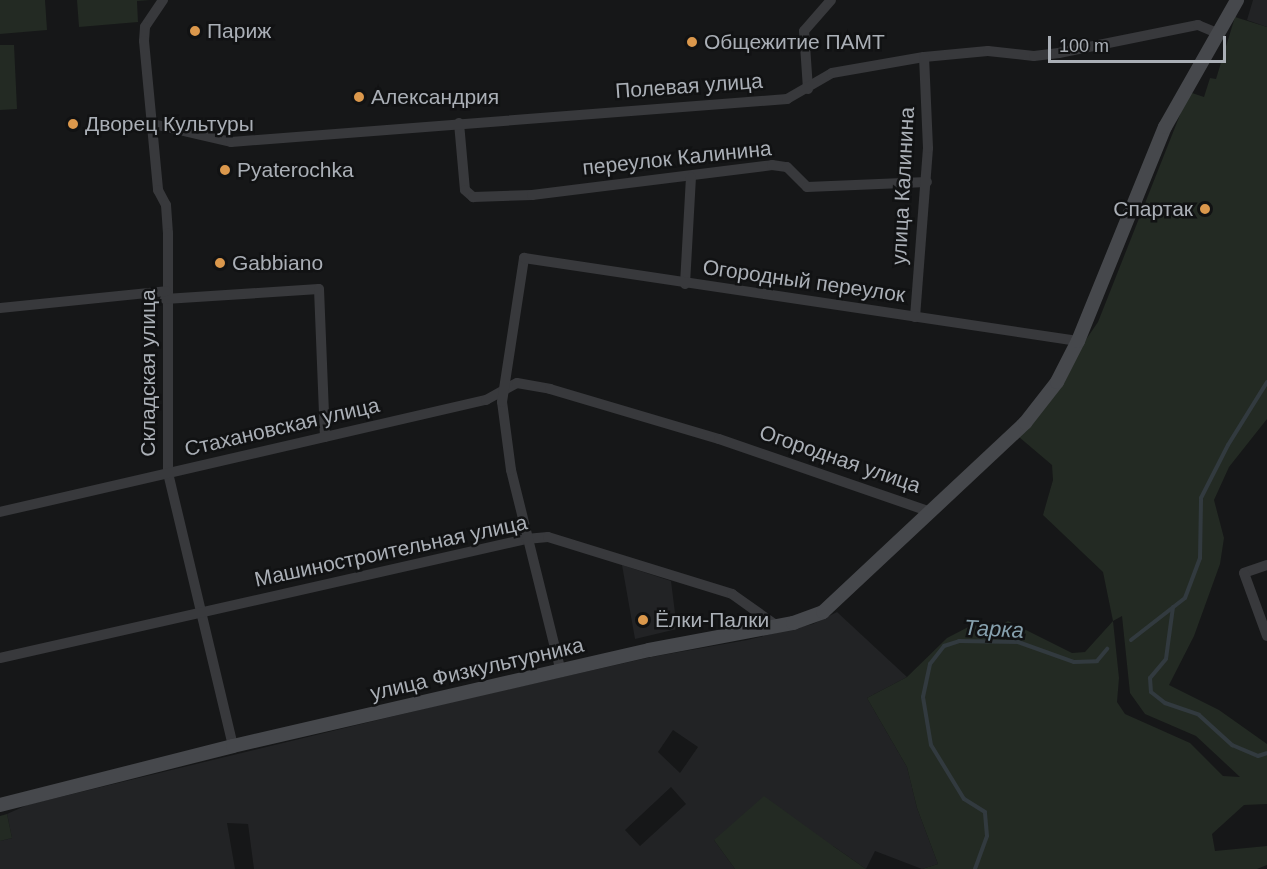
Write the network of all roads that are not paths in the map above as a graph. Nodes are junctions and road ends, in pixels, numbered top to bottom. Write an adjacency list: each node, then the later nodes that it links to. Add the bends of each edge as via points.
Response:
1 (163, 0): 8 (street, Складская улица, via 145,27)
2 (831, 0): 6 (street, via 804,30)
3 (1237, 0): 4 (street, Огородная улица)
4 (1217, 33): 5 (street, Полевая улица, via 1198,25 1034,56 988,51); 15 (street, Огородная улица, via 1165,127)
5 (924, 57): 6 (street, Полевая улица, via 832,73); 10 (street, улица Калинина)
6 (808, 89): 7 (street, Полевая улица, via 788,99)
7 (459, 123): 8 (street, Полевая улица, via 231,142); 9 (street, переулок Калинина, via 465,190 474,197 532,195)
8 (153, 124): 12 (street, Складская улица, via 158,190 166,205)
9 (690, 177): 10 (street, переулок Калинина, via 772,165 787,167 807,187); 11 (street)
10 (927, 182): 14 (street, улица Калинина)
11 (685, 284): 14 (street, Огородный переулок); 16 (street, Огородный переулок, via 524,258)
12 (166, 295): 13 (street); 17 (street, via 319,289); 18 (street, Складская улица)
13 (0, 308)
14 (915, 317): 15 (street, Огородный переулок)
15 (1078, 341): 19 (street, Огородная улица, via 1057,382 1025,423)
16 (502, 392): 17 (street, Стахановская улица, via 486,400); 19 (street, Огородная улица, via 518,383 550,389 719,439); 21 (street, via 511,470)
17 (325, 437): 18 (street, Стахановская улица)
18 (168, 473): 20 (street, Стахановская улица); 23 (street, Складская улица)
19 (928, 511): 24 (street, улица Физкультурника, via 823,612)
20 (0, 512)
21 (526, 539): 23 (street, Машиностроительная улица); 24 (street, Машиностроительная улица, via 548,537 732,594); 27 (street)
22 (1267, 565): 25 (street, via 1244,573)
23 (200, 614): 26 (street, Машиностроительная улица); 28 (street, Складская улица)
24 (777, 626): 27 (street, улица Физкультурника)
25 (1267, 636)
26 (0, 658)
27 (561, 672): 28 (street, улица Физкультурника)
28 (233, 746): 29 (street, улица Физкультурника)
29 (1, 802)

